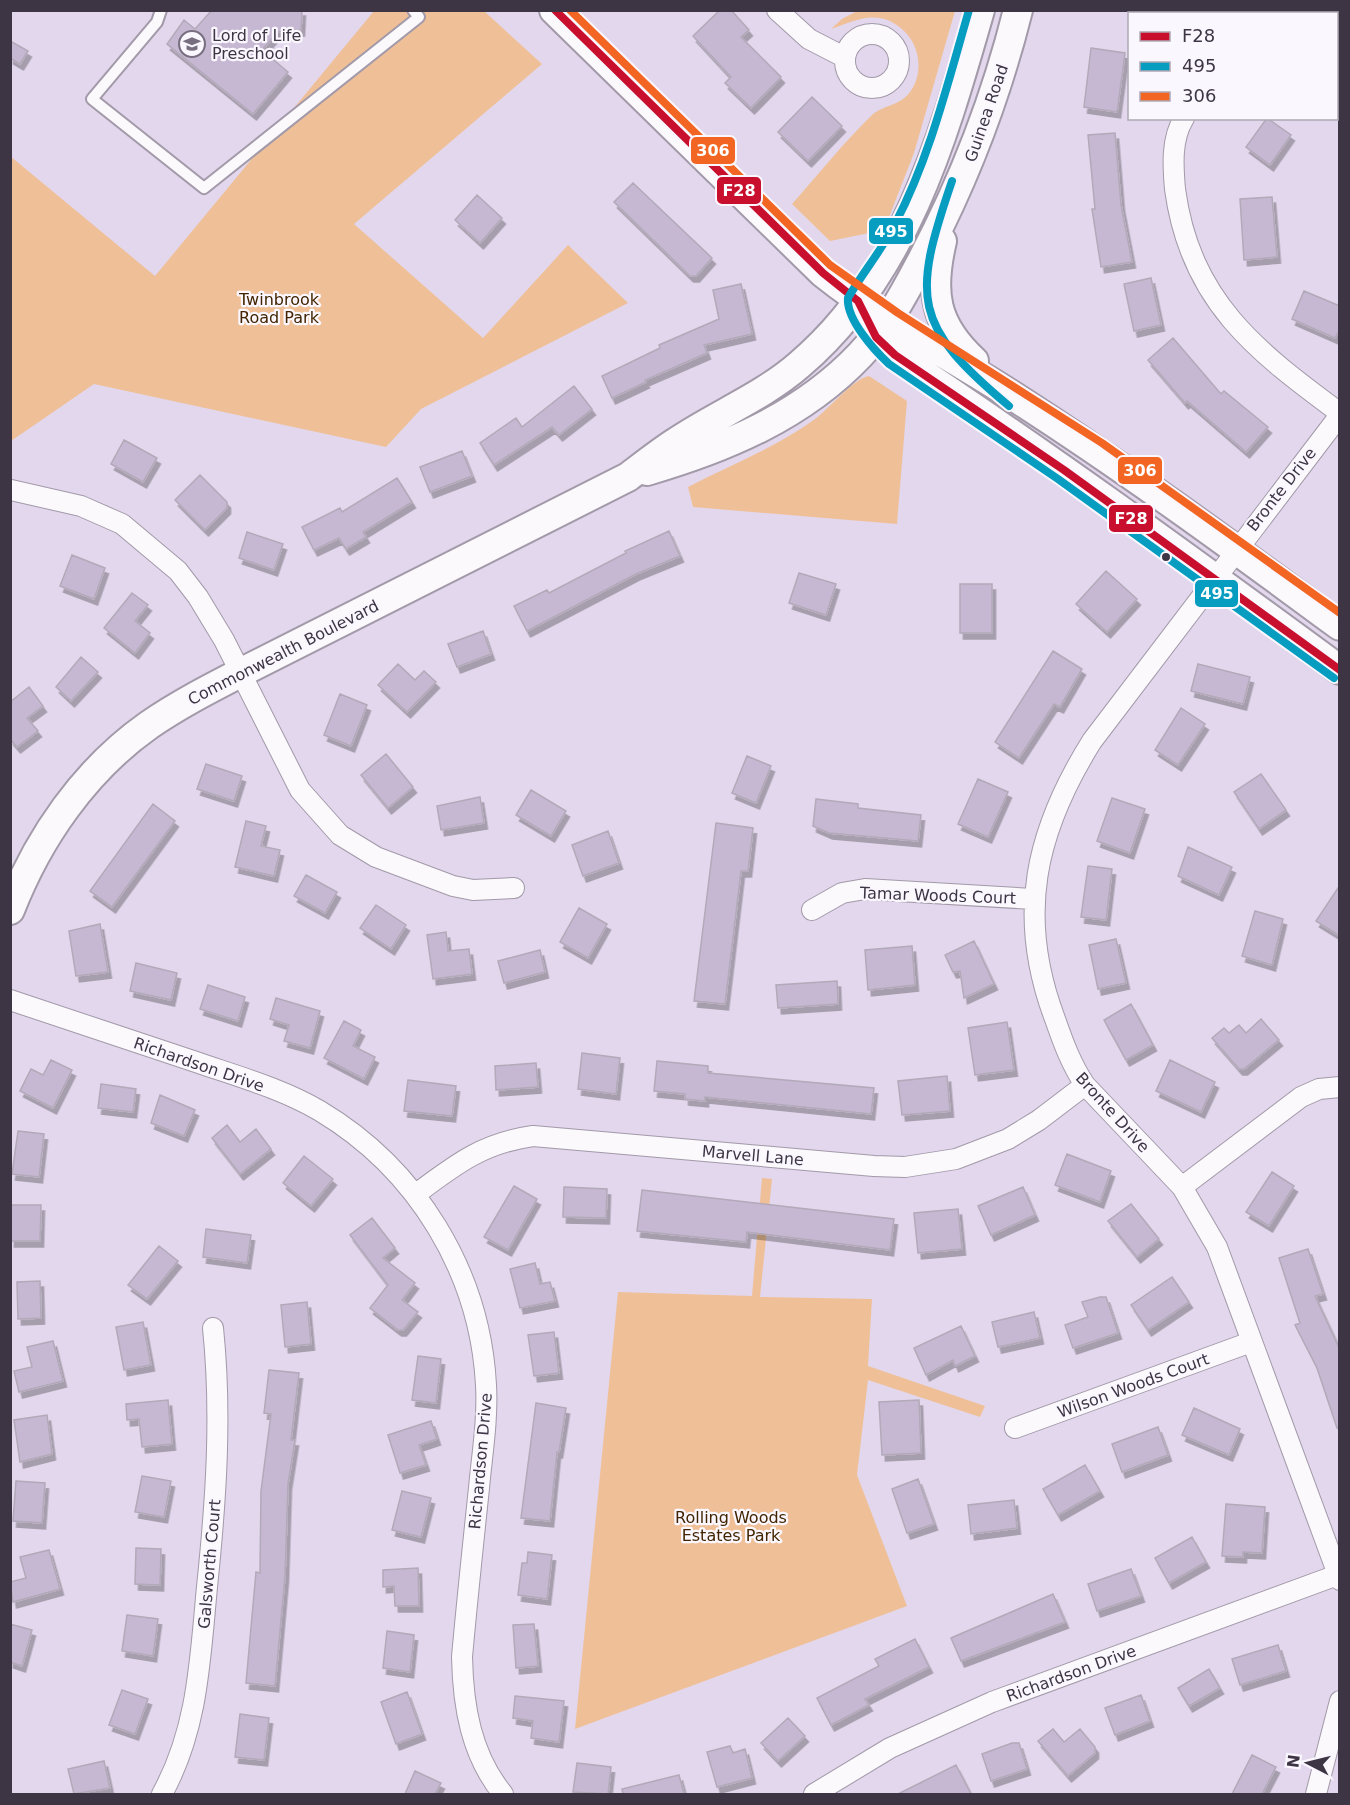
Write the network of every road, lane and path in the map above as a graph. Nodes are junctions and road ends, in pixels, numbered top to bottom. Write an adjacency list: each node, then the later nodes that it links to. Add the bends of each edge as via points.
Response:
1 (161, 10): 2 (lane, via 157,22 92,99 204,188 419,17)
2 (413, 10)
3 (554, 10): 10 (main road, via 823,273)
4 (777, 10): 7 (street, via 809,39)
5 (980, 10): 10 (main road, via 921,193 890,256)
6 (1018, 10): 9 (main road, Guinea Road)
7 (844, 57)
8 (1183, 120): 13 (street, via 1173,154 1173,171 1181,221 1205,283 1245,337)
9 (968, 166): 11 (main road, Guinea Road, via 941,225); 12 (main road, via 942,240 934,292 948,333)
10 (858, 301): 11 (main road); 14 (main road, Commonwealth Boulevard, via 828,338 799,365)
11 (882, 328): 12 (main road); 14 (main road, Commonwealth Boulevard, via 835,377 786,414 697,457); 17 (main road, via 895,355 1026,441)
12 (1014, 396): 16 (main road)
13 (1340, 414): 16 (street, Bronte Drive)
14 (628, 477): 20 (main road, Commonwealth Boulevard)
15 (11, 490): 20 (street, via 81,506 136,533 166,558 198,597)
16 (1235, 549): 17 (street, Bronte Drive); 18 (main road)
17 (1215, 578): 19 (main road); 22 (street, Bronte Drive, via 1069,777 1045,837)
18 (1340, 626)
19 (1340, 670)
20 (240, 673): 21 (street, via 300,790 340,835 376,857 453,886 473,890); 23 (main road, Commonwealth Boulevard, via 180,704 108,759 72,798 42,843)
21 (514, 888)
22 (1033, 899): 24 (street, Tamar Woods Court, via 865,889 842,893); 26 (street, Bronte Drive, via 1047,999 1070,1059)
23 (10, 910)
24 (812, 910)
25 (10, 1000): 29 (street, Richardson Drive, via 289,1096 318,1110 366,1143)
26 (1085, 1085): 28 (street, Bronte Drive); 29 (street, Marvell Lane, via 1008,1139 975,1154 934,1164 874,1167 533,1136 481,1149)
27 (1340, 1087): 28 (street, via 1319,1089 1301,1097)
28 (1182, 1187): 31 (street, Bronte Drive, via 1217,1247)
29 (416, 1194): 36 (street, Richardson Drive, via 451,1250 464,1280 484,1358 485,1420 462,1688 471,1735)
30 (213, 1328): 35 (street, Galsworth Court, via 218,1389 217,1486 197,1692 187,1740)
31 (1251, 1342): 32 (street, Wilson Woods Court); 33 (street, Bronte Drive)
32 (1015, 1428)
33 (1339, 1576): 37 (street, Richardson Drive, via 972,1710 890,1748)
34 (1340, 1701): 38 (street)
35 (162, 1794)
36 (503, 1794)
37 (814, 1794)
38 (1316, 1794)

